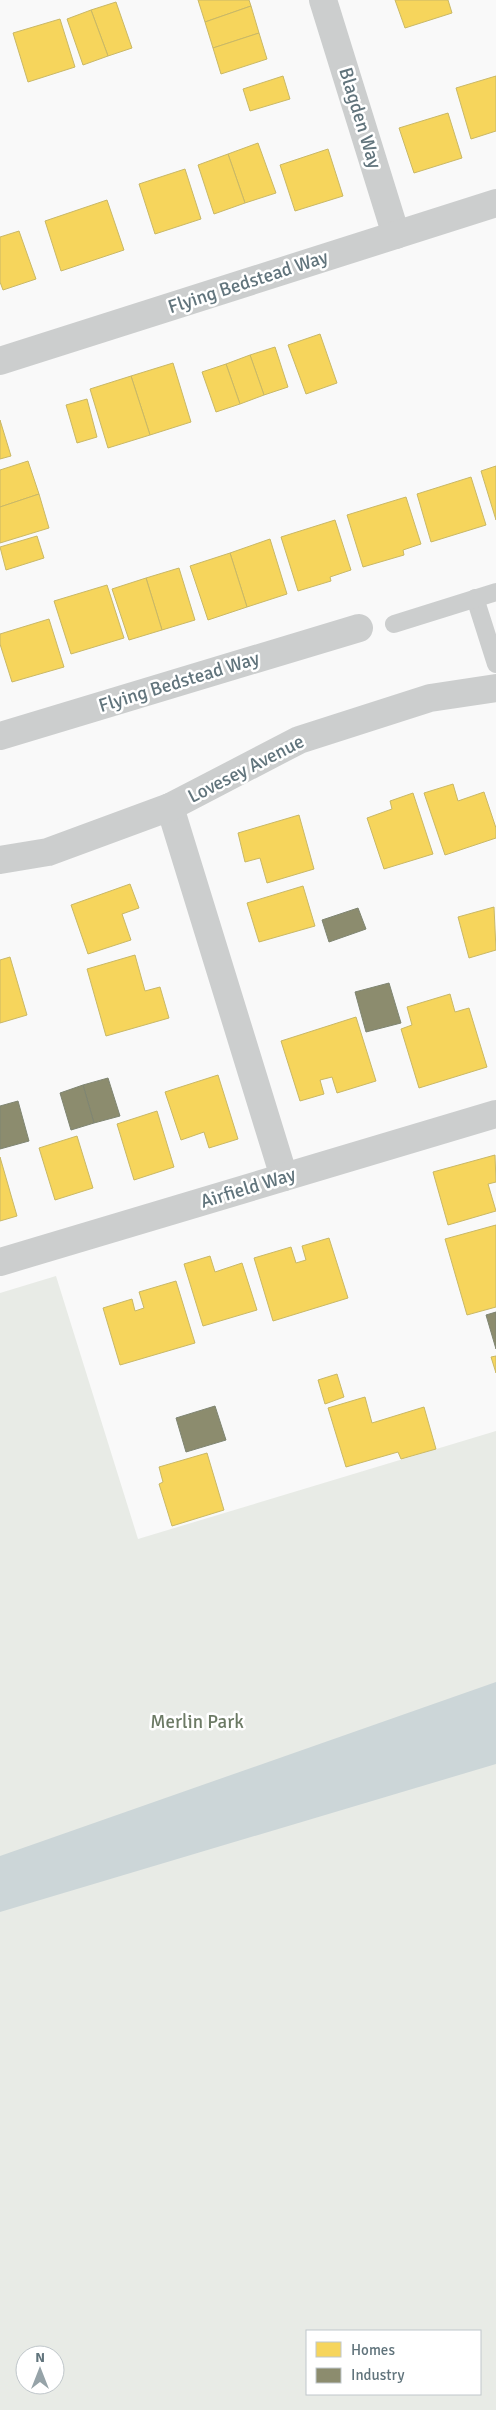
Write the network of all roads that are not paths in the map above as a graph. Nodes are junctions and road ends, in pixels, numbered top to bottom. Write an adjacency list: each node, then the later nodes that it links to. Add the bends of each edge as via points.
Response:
1 (323, 0): 3 (street, Blagden Way)
2 (496, 203): 3 (street, Flying Bedstead Way)
3 (396, 235): 4 (street, Flying Bedstead Way)
4 (0, 361)
5 (496, 592): 6 (lane)
6 (475, 598): 7 (lane); 9 (lane)
7 (394, 624)
8 (359, 628): 11 (street, Flying Bedstead Way)
9 (496, 664)
10 (496, 688): 12 (street, Lovesey Avenue, via 430,698 299,740)
11 (0, 736)
12 (170, 807): 13 (street, Lovesey Avenue, via 48,852); 15 (street)
13 (0, 860)
14 (496, 1114): 15 (street, Airfield Way)
15 (284, 1177): 16 (street, Airfield Way)
16 (0, 1262)

